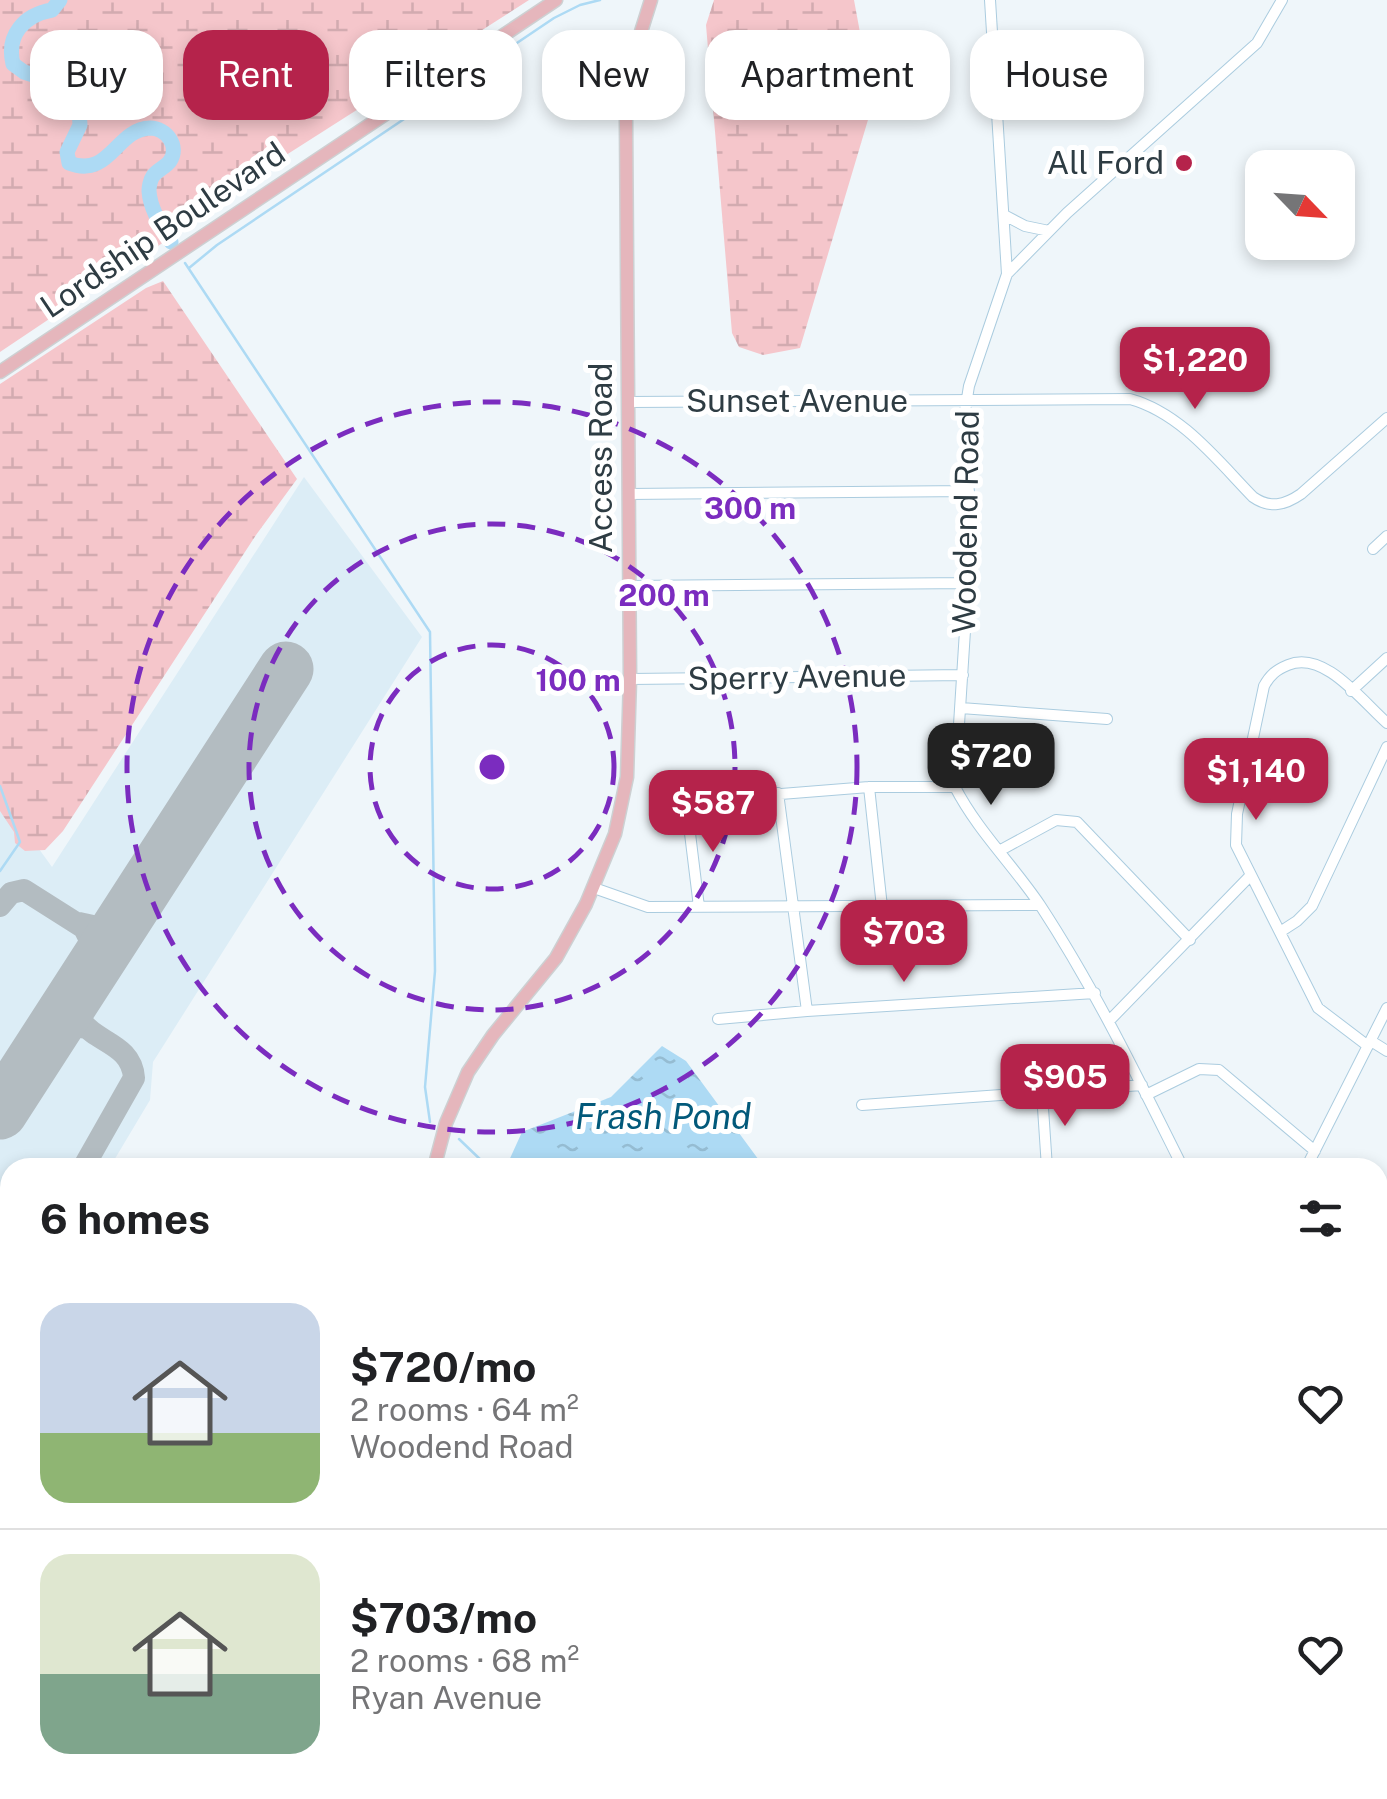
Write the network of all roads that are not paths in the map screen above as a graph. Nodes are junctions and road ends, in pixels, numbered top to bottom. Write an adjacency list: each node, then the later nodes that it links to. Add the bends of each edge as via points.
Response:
1 (556, 0): 8 (main road, Lordship Boulevard)
2 (651, 0): 10 (main road, Access Road, via 626,108)
3 (990, 0): 5 (street, Woodend Road)
4 (1282, 0): 6 (street, via 1257,43)
5 (1004, 214): 6 (street); 7 (street, Woodend Road)
6 (1049, 231): 7 (street)
7 (1007, 274): 9 (street, Woodend Road)
8 (0, 372)
9 (966, 400): 10 (street, Sunset Avenue); 11 (street, Sunset Avenue, via 1114,397 1146,403 1171,417 1267,504 1302,494); 12 (street, Woodend Road)
10 (628, 402): 13 (main road, Access Road)
11 (1387, 418)
12 (969, 491): 13 (street); 16 (street, Woodend Road)
13 (628, 494): 17 (main road, Access Road)
14 (1387, 536): 15 (street)
15 (1373, 549)
16 (969, 583): 17 (street); 19 (street, Woodend Road)
17 (629, 586): 20 (main road, Access Road)
18 (1387, 658): 21 (street)
19 (963, 675): 20 (street, Sperry Avenue); 22 (street, Woodend Road)
20 (630, 679): 31 (main road, Access Road, via 627,777)
21 (1351, 691): 24 (street); 30 (street, via 1310,660 1280,669 1267,681 1235,826)
22 (961, 708): 23 (street); 27 (street, Woodend Road)
23 (1108, 719)
24 (1387, 723)
25 (1387, 746): 36 (street, via 1312,906)
26 (869, 787): 27 (street); 28 (street); 35 (street)
27 (955, 787): 29 (street)
28 (778, 793): 33 (street); 34 (street, via 694,800 687,808)
29 (999, 850): 32 (street); 37 (street, via 1056,820 1077,822)
30 (1250, 876): 36 (street); 37 (street)
31 (594, 888): 34 (street, via 648,907); 49 (main road, Access Road, via 556,958 468,1072)
32 (1040, 905): 35 (street); 38 (street)
33 (793, 906): 34 (street); 35 (street); 40 (street)
34 (699, 907)
35 (882, 907)
36 (1280, 932): 43 (street, via 1318,1008)
37 (1190, 940): 42 (street)
38 (1094, 993): 40 (street); 42 (street)
39 (1387, 1008): 43 (street)
40 (808, 1010): 41 (street)
41 (718, 1020)
42 (1109, 1021): 45 (street)
43 (1370, 1044): 44 (street); 48 (street)
44 (1387, 1051)
45 (1144, 1090): 46 (street); 48 (street, via 1199,1068 1219,1070); 51 (street)
46 (1042, 1093): 47 (street); 50 (street)
47 (862, 1104)
48 (1315, 1151): 52 (street)
49 (437, 1158)
50 (1046, 1158)
51 (1178, 1158)
52 (1311, 1158)

